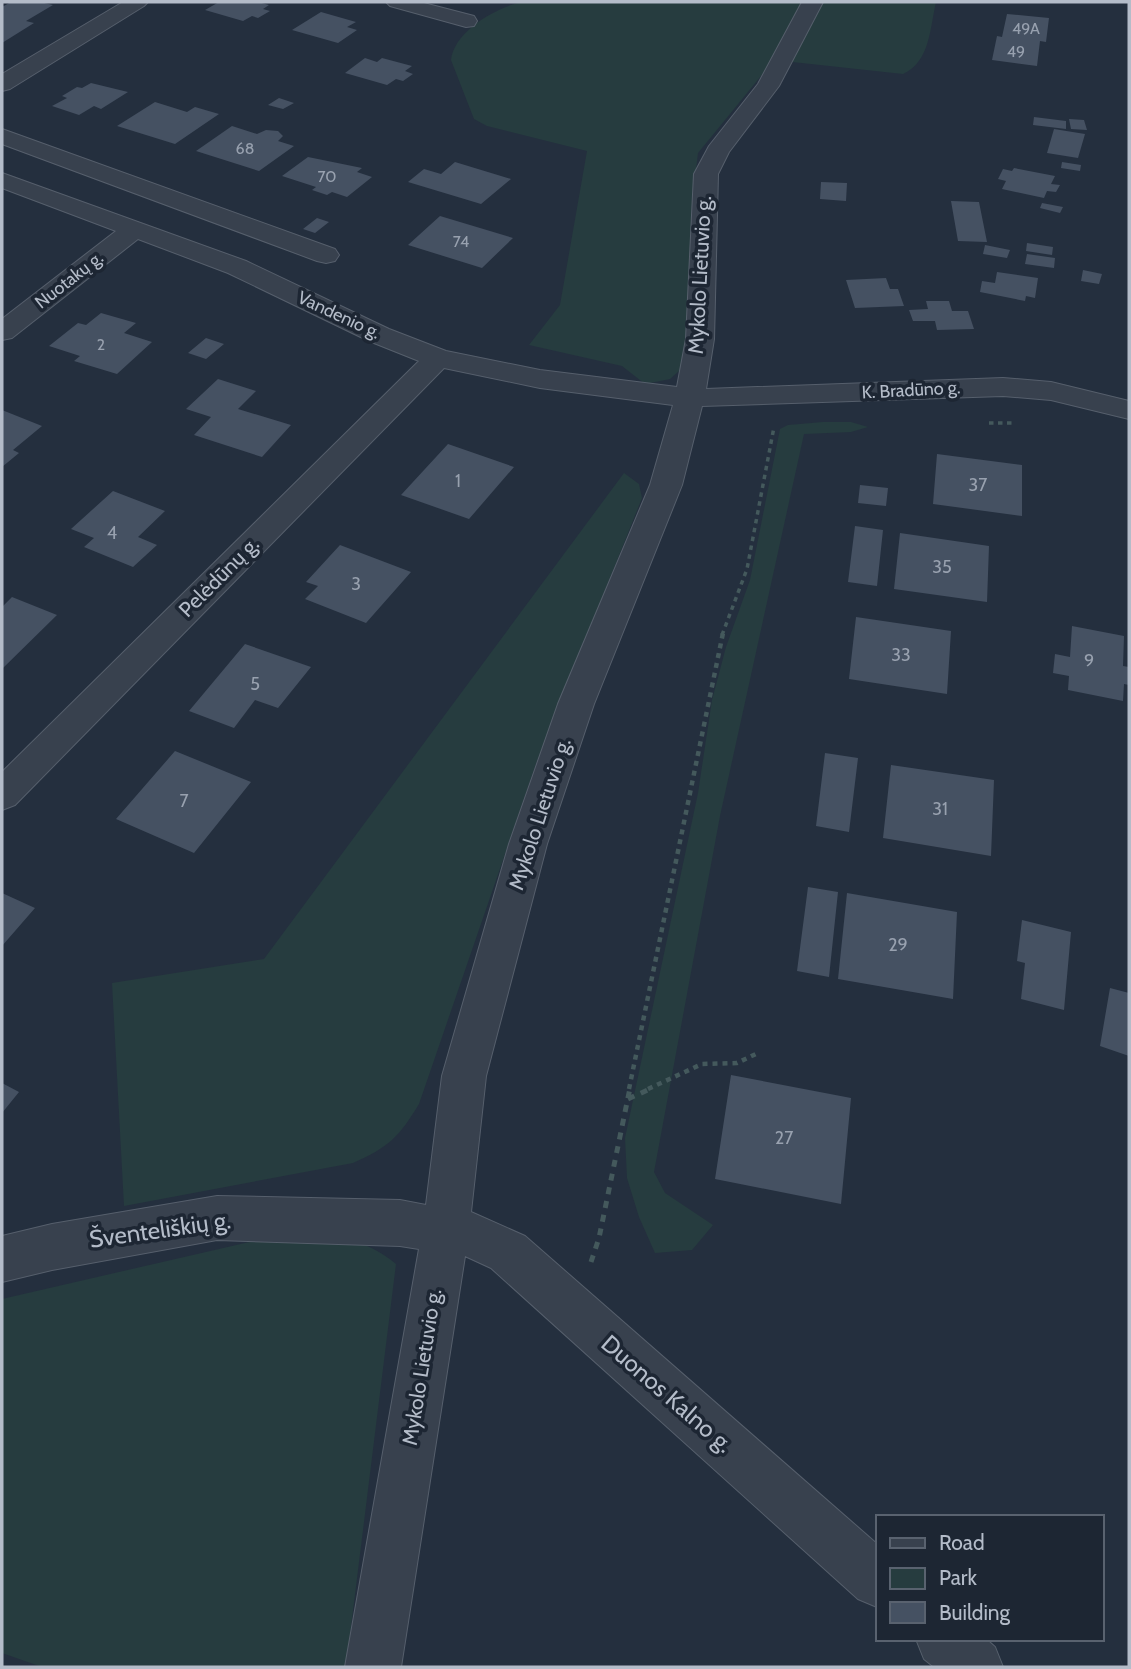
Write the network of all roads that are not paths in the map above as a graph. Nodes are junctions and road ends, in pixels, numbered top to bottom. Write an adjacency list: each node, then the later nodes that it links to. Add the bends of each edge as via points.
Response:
1 (137, 2): 5 (street)
2 (397, 2): 4 (street)
3 (812, 2): 12 (street, Mykolo Lietuvio g., via 768,86 706,174 700,339)
4 (466, 21)
5 (2, 83)
6 (2, 136): 9 (street)
7 (2, 180): 8 (street, Vandenio g.)
8 (136, 228): 10 (street, Nuotakų g.); 11 (street, Vandenio g., via 237,267)
9 (326, 255)
10 (2, 332)
11 (438, 358): 12 (street, Vandenio g., via 540,379); 14 (street, Pelėdūnų g.)
12 (690, 398): 13 (street, K. Bradūno g., via 1003,387 1051,391); 15 (street, Mykolo Lietuvio g., via 666,485 576,704 527,844 464,1076)
13 (1129, 410)
14 (2, 795)
15 (446, 1229): 16 (street, Šventeliškių g., via 400,1223 217,1218); 17 (street, Duonos Kalno g., via 474,1235 508,1252); 19 (street, Mykolo Lietuvio g.)
16 (2, 1259)
17 (876, 1579)
18 (946, 1641): 20 (street)
19 (373, 1667)
20 (975, 1667)

